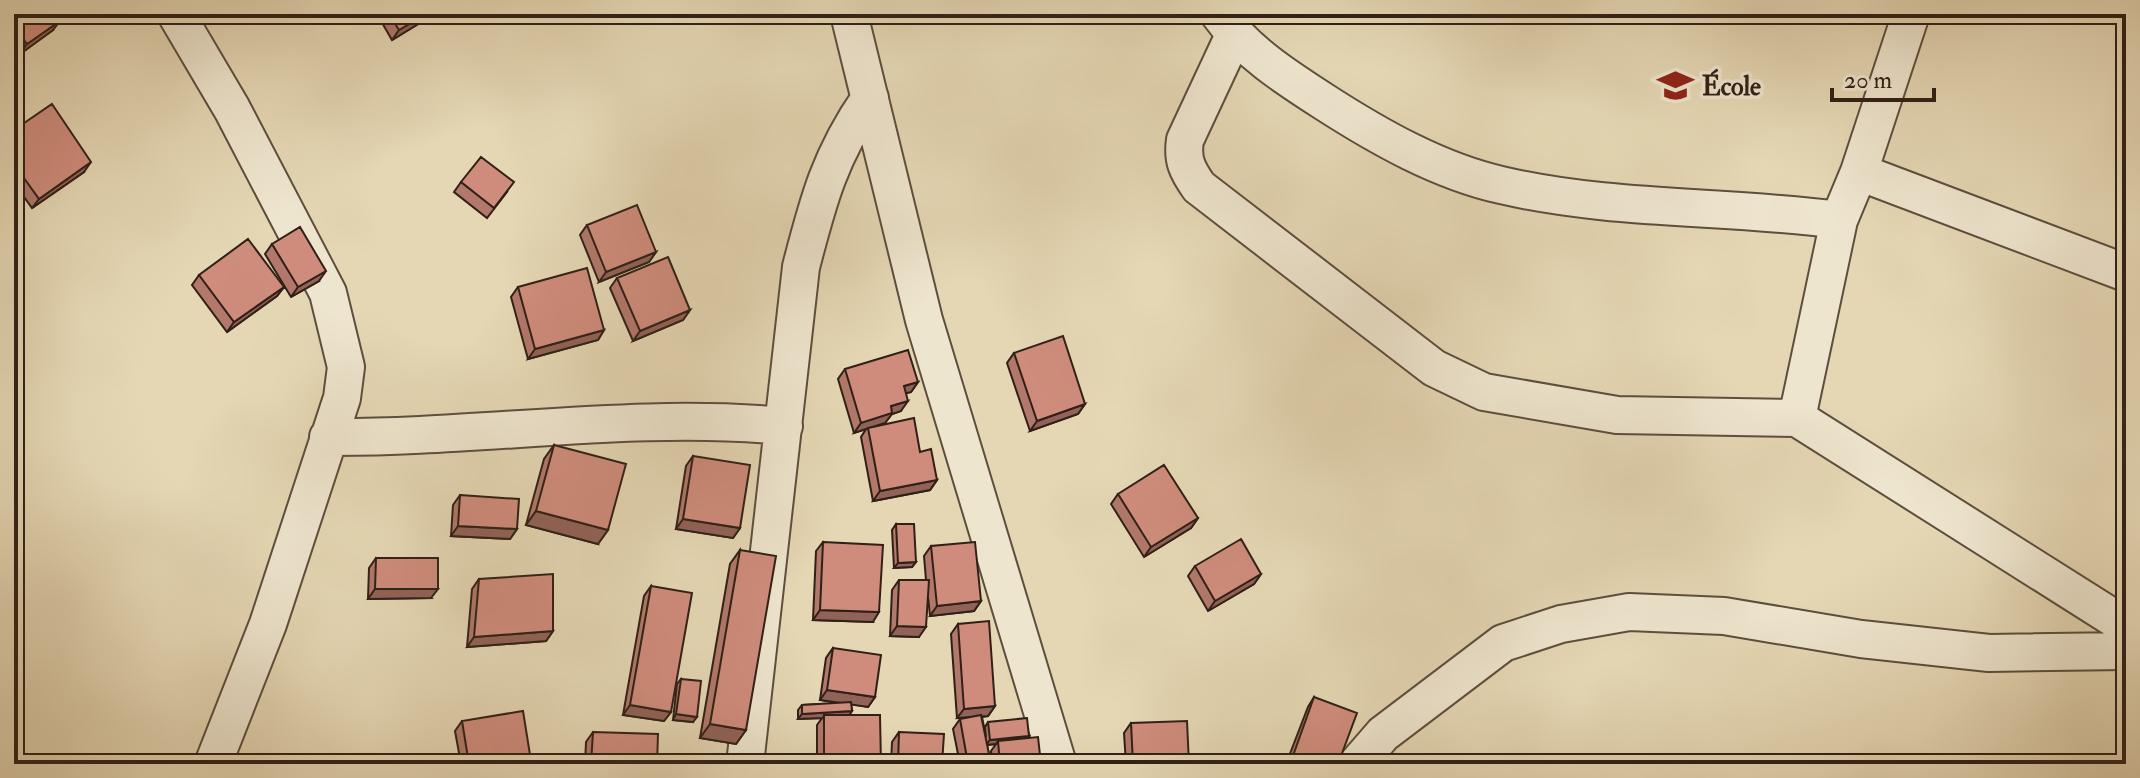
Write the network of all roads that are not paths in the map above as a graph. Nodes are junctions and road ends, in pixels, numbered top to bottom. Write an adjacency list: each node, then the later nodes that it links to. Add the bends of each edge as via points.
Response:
1 (176, 14): 11 (street, via 328,293 346,367)
2 (849, 14): 5 (street)
3 (1911, 14): 6 (street)
4 (1227, 25): 7 (street, via 1291,81 1361,126 1431,161 1498,185 1575,199 1768,210); 9 (street, via 1185,140 1187,170 1199,187 1434,368 1484,392 1617,415)
5 (870, 98): 10 (street, via 836,150 820,194 801,267); 16 (street, via 924,320)
6 (1859, 172): 7 (street); 8 (street)
7 (1839, 220): 9 (street)
8 (2126, 273)
9 (1797, 418): 12 (street)
10 (784, 426): 11 (street, via 714,420 409,438); 15 (street)
11 (328, 437): 14 (street, via 268,624)
12 (2126, 626)
13 (2126, 651): 17 (street, via 1989,653 1724,616 1629,612 1561,624 1503,643 1383,734)
14 (213, 764)
15 (745, 764)
16 (1058, 764)
17 (1357, 764)

